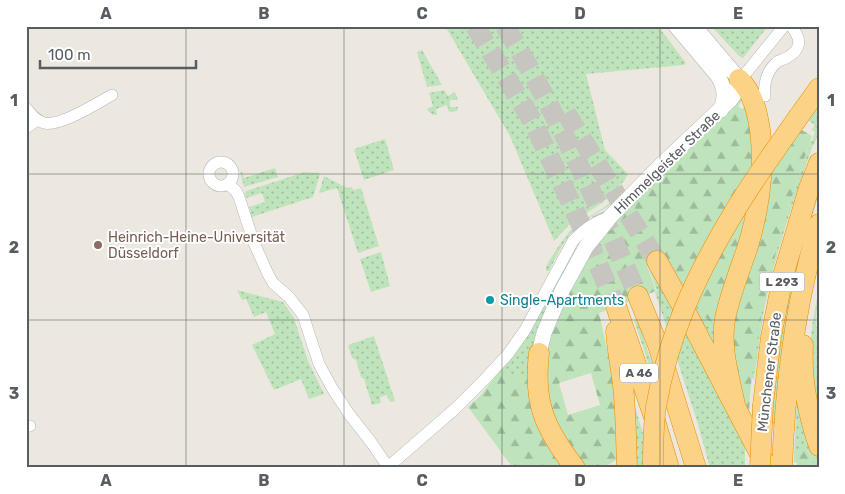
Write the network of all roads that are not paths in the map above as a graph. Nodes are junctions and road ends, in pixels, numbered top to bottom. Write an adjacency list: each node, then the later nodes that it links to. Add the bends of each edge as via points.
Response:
1 (676, 26): 5 (street)
2 (694, 26): 6 (street)
3 (784, 26): 6 (street, Himmelgeister Straße)
4 (791, 26): 9 (street, via 799,45 771,70 764,89)
5 (718, 76): 6 (street); 11 (street, via 724,92)
6 (739, 79): 11 (street, Himmelgeister Straße, via 736,93); 22 (highway, via 755,106 762,146 756,214 725,326 726,363)
7 (819, 88): 27 (highway, bridge, via 734,212 690,294 668,350 661,382)
8 (112, 95): 12 (street, via 60,121 47,123)
9 (765, 96)
10 (26, 108): 12 (street)
11 (720, 110): 16 (street, Himmelgeister Straße)
12 (37, 120): 13 (street)
13 (26, 128)
14 (819, 163): 30 (highway, Münchener Straße / L 293, bridge, via 783,276 771,337)
15 (228, 184): 24 (street, via 239,197 254,243 273,283 302,314 319,364 332,388)
16 (610, 217): 21 (street, via 586,247 563,289 544,333); 24 (street, Himmelgeister Straße, via 598,220 573,241 525,330 508,354 456,408)
17 (819, 224): 19 (highway, Münchener Straße / L 293)
18 (657, 261): 22 (highway)
19 (804, 284): 23 (highway, via 806,318 802,360 808,409); 32 (highway, Münchener Straße / L 293, via 793,336)
20 (638, 296): 29 (highway, A 46, via 658,345)
21 (539, 354): 25 (highway, via 537,386 540,404 552,435)
22 (735, 405): 31 (highway)
23 (819, 446)
24 (387, 467)
25 (575, 468)
26 (627, 468): 28 (highway, A 46, via 616,306)
27 (653, 468)
28 (669, 468)
29 (696, 468)
30 (760, 468)
31 (767, 468)
32 (782, 468)

